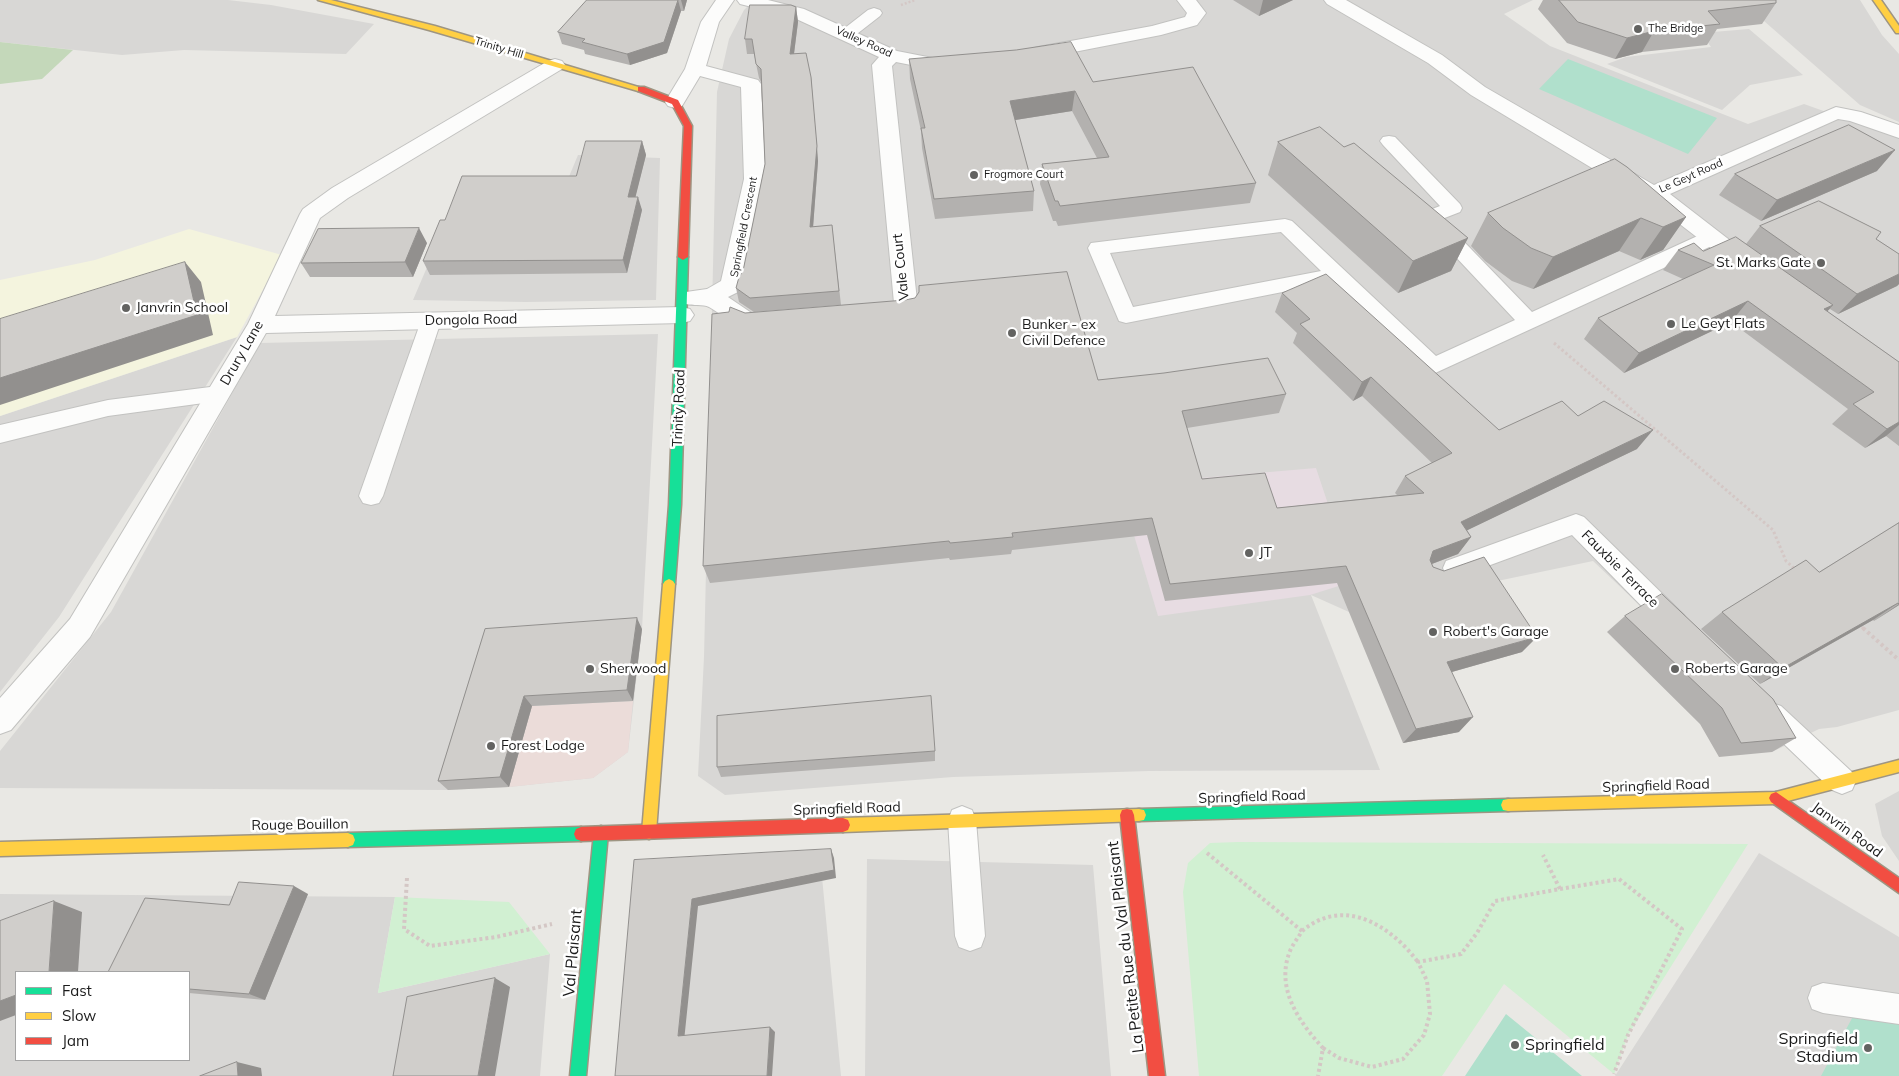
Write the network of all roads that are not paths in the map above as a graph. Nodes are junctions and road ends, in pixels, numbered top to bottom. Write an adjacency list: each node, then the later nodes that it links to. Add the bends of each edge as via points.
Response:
1 (322, 0): 12 (main road, Trinity Hill, via 432,28)
2 (725, 0): 14 (street, via 710,22)
3 (746, 0): 9 (street, Valley Road, via 798,13)
4 (1186, 0): 11 (street, via 1197,13 1191,21)
5 (1333, 0): 18 (street, via 1435,59 1486,96 1638,186)
6 (1878, 0): 8 (main road)
7 (874, 13): 9 (lane)
8 (1899, 31)
9 (847, 34): 10 (street, Valley Road)
10 (892, 56): 13 (street, Valley Road); 24 (street, Vale Court, via 882,65 906,310)
11 (1019, 56)
12 (555, 65): 15 (main road, Trinity Hill); 28 (street, Drury Lane, via 348,188 311,214)
13 (961, 66)
14 (695, 70): 15 (street); 22 (street, Springfield Crescent, via 751,84 755,179 732,286)
15 (675, 102): 23 (main road, Trinity Road, via 688,126)
16 (1899, 132): 18 (street, Le Geyt Road, via 1836,113)
17 (1389, 141): 27 (lane, via 1454,208 1429,217)
18 (1654, 192): 19 (street, Le Geyt Road)
19 (1711, 238): 21 (street, Le Geyt Road); 27 (lane)
20 (1336, 275): 20 (lane, via 1126,316 1098,248 1285,225); 27 (lane, via 1433,366)
21 (1767, 280)
22 (711, 297): 23 (street, Springfield Crescent); 25 (street, via 749,323)
23 (683, 307): 26 (street, Dongola Road); 41 (main road, Trinity Road, via 675,505)
24 (857, 314)
25 (778, 320)
26 (431, 321): 28 (street, Dongola Road); 31 (lane)
27 (1528, 321)
28 (259, 325): 29 (street, Drury Lane)
29 (218, 394): 30 (lane, via 108,408); 35 (street, Drury Lane, via 80,628)
30 (0, 434)
31 (371, 496)
32 (1432, 576): 33 (lane, Fauxbie Terrace, via 1576,524)
33 (1692, 639)
34 (1756, 700): 37 (lane)
35 (0, 720)
36 (1899, 766): 37 (main road, Springfield Road)
37 (1842, 781): 38 (main road, Springfield Road)
38 (1776, 798): 39 (main road, Springfield Road); 44 (main road, Janvrin Road)
39 (1127, 815): 40 (main road, Springfield Road); 49 (main road, La Petite Rue du Val Plaisant)
40 (962, 820): 41 (main road, Springfield Road); 45 (lane)
41 (648, 832): 42 (main road, Springfield Road)
42 (601, 833): 43 (main road, Rouge Bouillon); 48 (main road, Val Plaisant)
43 (0, 849)
44 (1899, 886)
45 (970, 936)
46 (1823, 998): 47 (lane)
47 (1899, 1008)
48 (578, 1076)
49 (1157, 1076)

